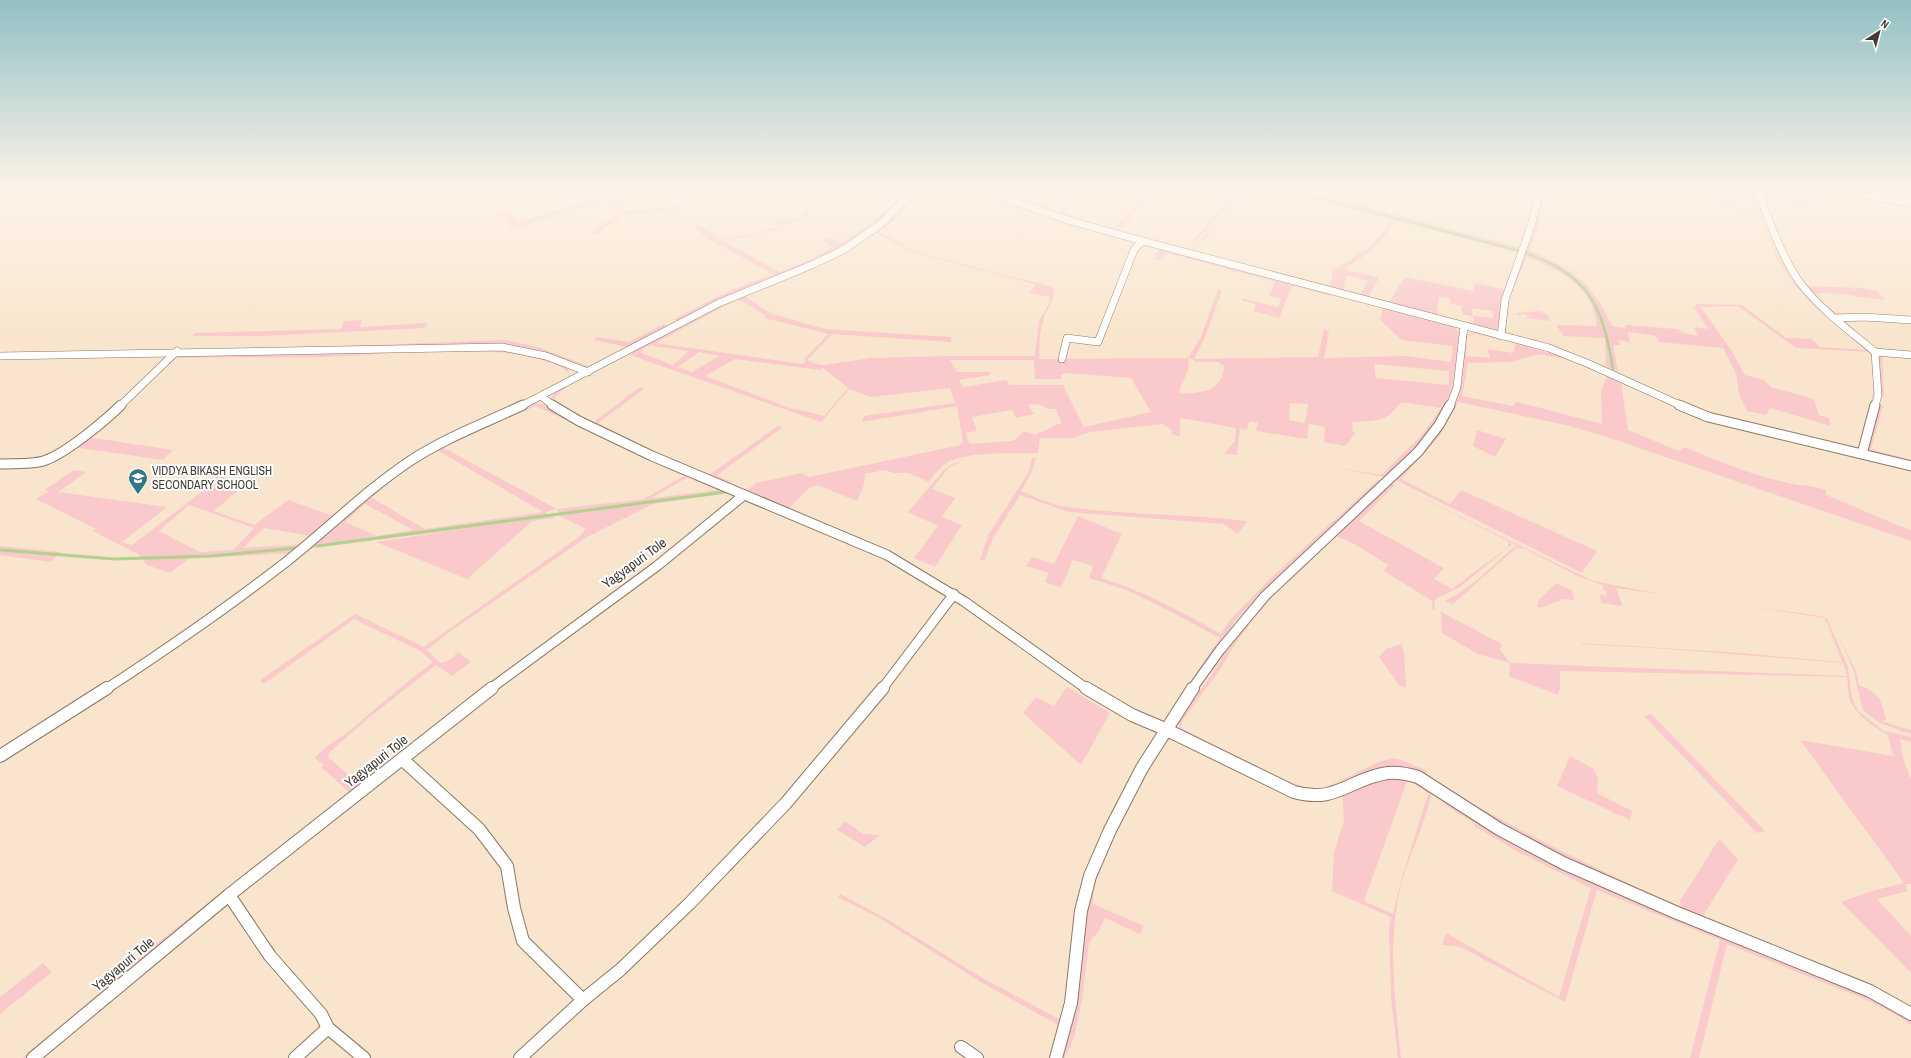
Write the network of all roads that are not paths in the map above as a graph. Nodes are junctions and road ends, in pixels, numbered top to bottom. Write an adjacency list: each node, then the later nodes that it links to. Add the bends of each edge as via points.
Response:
1 (859, 239): 15 (street, via 830,256 718,303)
2 (1136, 239): 5 (street)
3 (1526, 239): 9 (street, via 1505,300)
4 (1778, 239): 6 (street, via 1799,280)
5 (1142, 241): 8 (street); 14 (street, via 1134,250 1098,342 1068,338)
6 (1836, 318): 7 (street); 11 (street)
7 (1911, 320)
8 (1464, 326): 9 (street); 22 (street, via 1457,387 1443,418 1432,434 1389,479 1265,596 1226,643)
9 (1501, 336): 17 (street, via 1549,348 1579,359 1678,406 1708,417)
10 (177, 351): 13 (street); 15 (street, via 502,346 546,356); 18 (street, via 110,416 58,455 45,461)
11 (1875, 352): 12 (street); 17 (street, via 1878,395)
12 (1911, 355)
13 (0, 356)
14 (1062, 360)
15 (588, 372): 16 (street)
16 (542, 396): 20 (street, via 551,406 565,414 638,450); 23 (street, via 449,438 407,463 228,606 104,690)
17 (1862, 454): 19 (street)
18 (0, 464)
19 (1911, 466)
20 (744, 495): 21 (street, via 887,555); 24 (street, Yagyapuri Tole, via 657,566 495,685)
21 (954, 594): 22 (street, via 1092,692 1146,723); 26 (street, via 880,692 786,803 690,903 620,970)
22 (1165, 729): 27 (street, via 1294,792 1308,796 1333,792 1392,772 1409,773 1499,829 1563,863 1675,912 1870,991); 35 (street, via 1120,808 1085,891 1072,1002)
23 (0, 756)
24 (402, 759): 25 (street, Yagyapuri Tole); 26 (street, via 479,829 507,866 523,941)
25 (230, 895): 28 (street, via 270,956 321,1014); 30 (street, Yagyapuri Tole)
26 (583, 1000): 33 (street)
27 (1911, 1014)
28 (328, 1028): 31 (street); 32 (street)
29 (961, 1047): 34 (street)
30 (33, 1058)
31 (295, 1058)
32 (364, 1058)
33 (520, 1058)
34 (977, 1058)
35 (1056, 1058)

